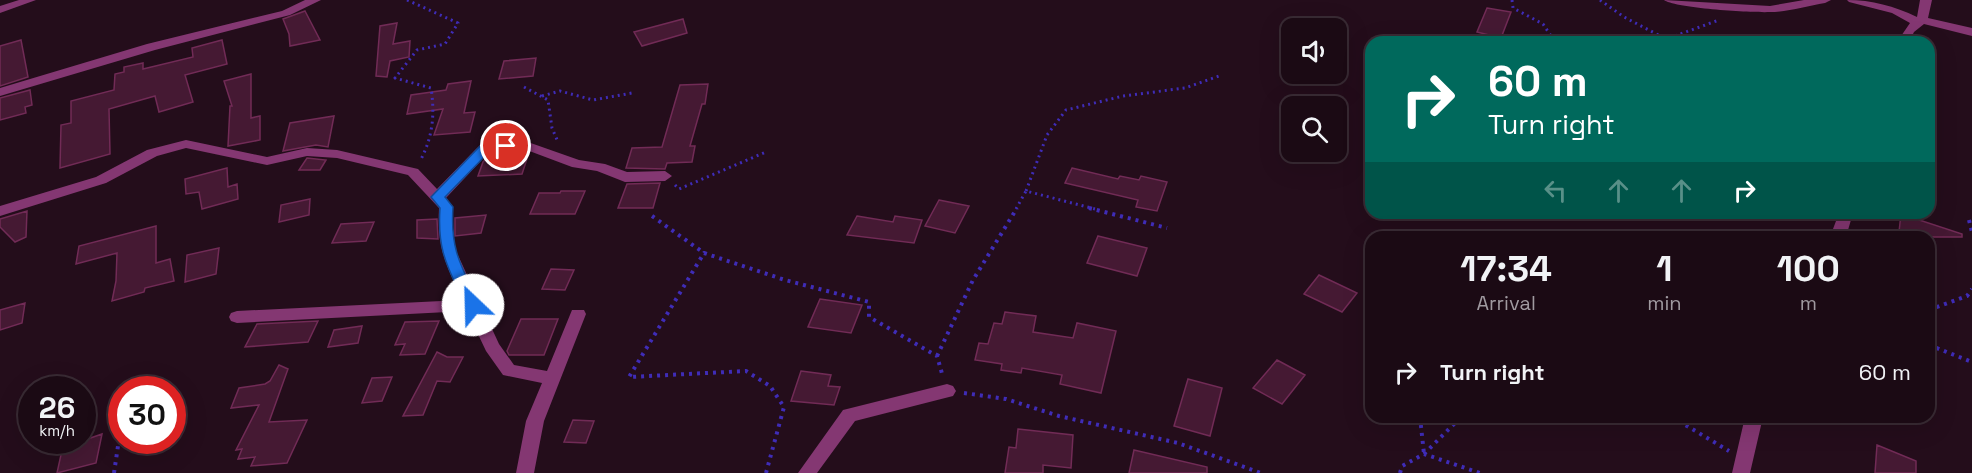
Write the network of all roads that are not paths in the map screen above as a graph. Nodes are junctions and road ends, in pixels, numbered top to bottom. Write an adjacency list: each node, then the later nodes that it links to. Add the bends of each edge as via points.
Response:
1 (30, 0): 7 (street)
2 (315, 0): 11 (street, via 286,13)
3 (1670, 0): 4 (street, via 1770,9)
4 (1825, 0)
5 (1853, 0): 8 (street)
6 (1926, 0): 8 (street)
7 (0, 10)
8 (1920, 21): 9 (street); 10 (street)
9 (1972, 32)
10 (1905, 36)
11 (0, 92)
12 (665, 176): 13 (street, via 624,177 525,145 486,147)
13 (438, 197): 14 (street, via 413,172 337,154 307,152 267,161 186,144 152,153 101,180); 15 (street, via 446,207 448,251)
14 (0, 211)
15 (473, 305): 17 (street); 18 (street, via 492,347 509,370)
16 (578, 314): 18 (street)
17 (237, 317)
18 (553, 379): 22 (street, via 535,421)
19 (947, 391): 23 (street, via 849,415)
20 (1754, 423): 21 (street)
21 (1743, 467)
22 (525, 473)
23 (807, 473)

